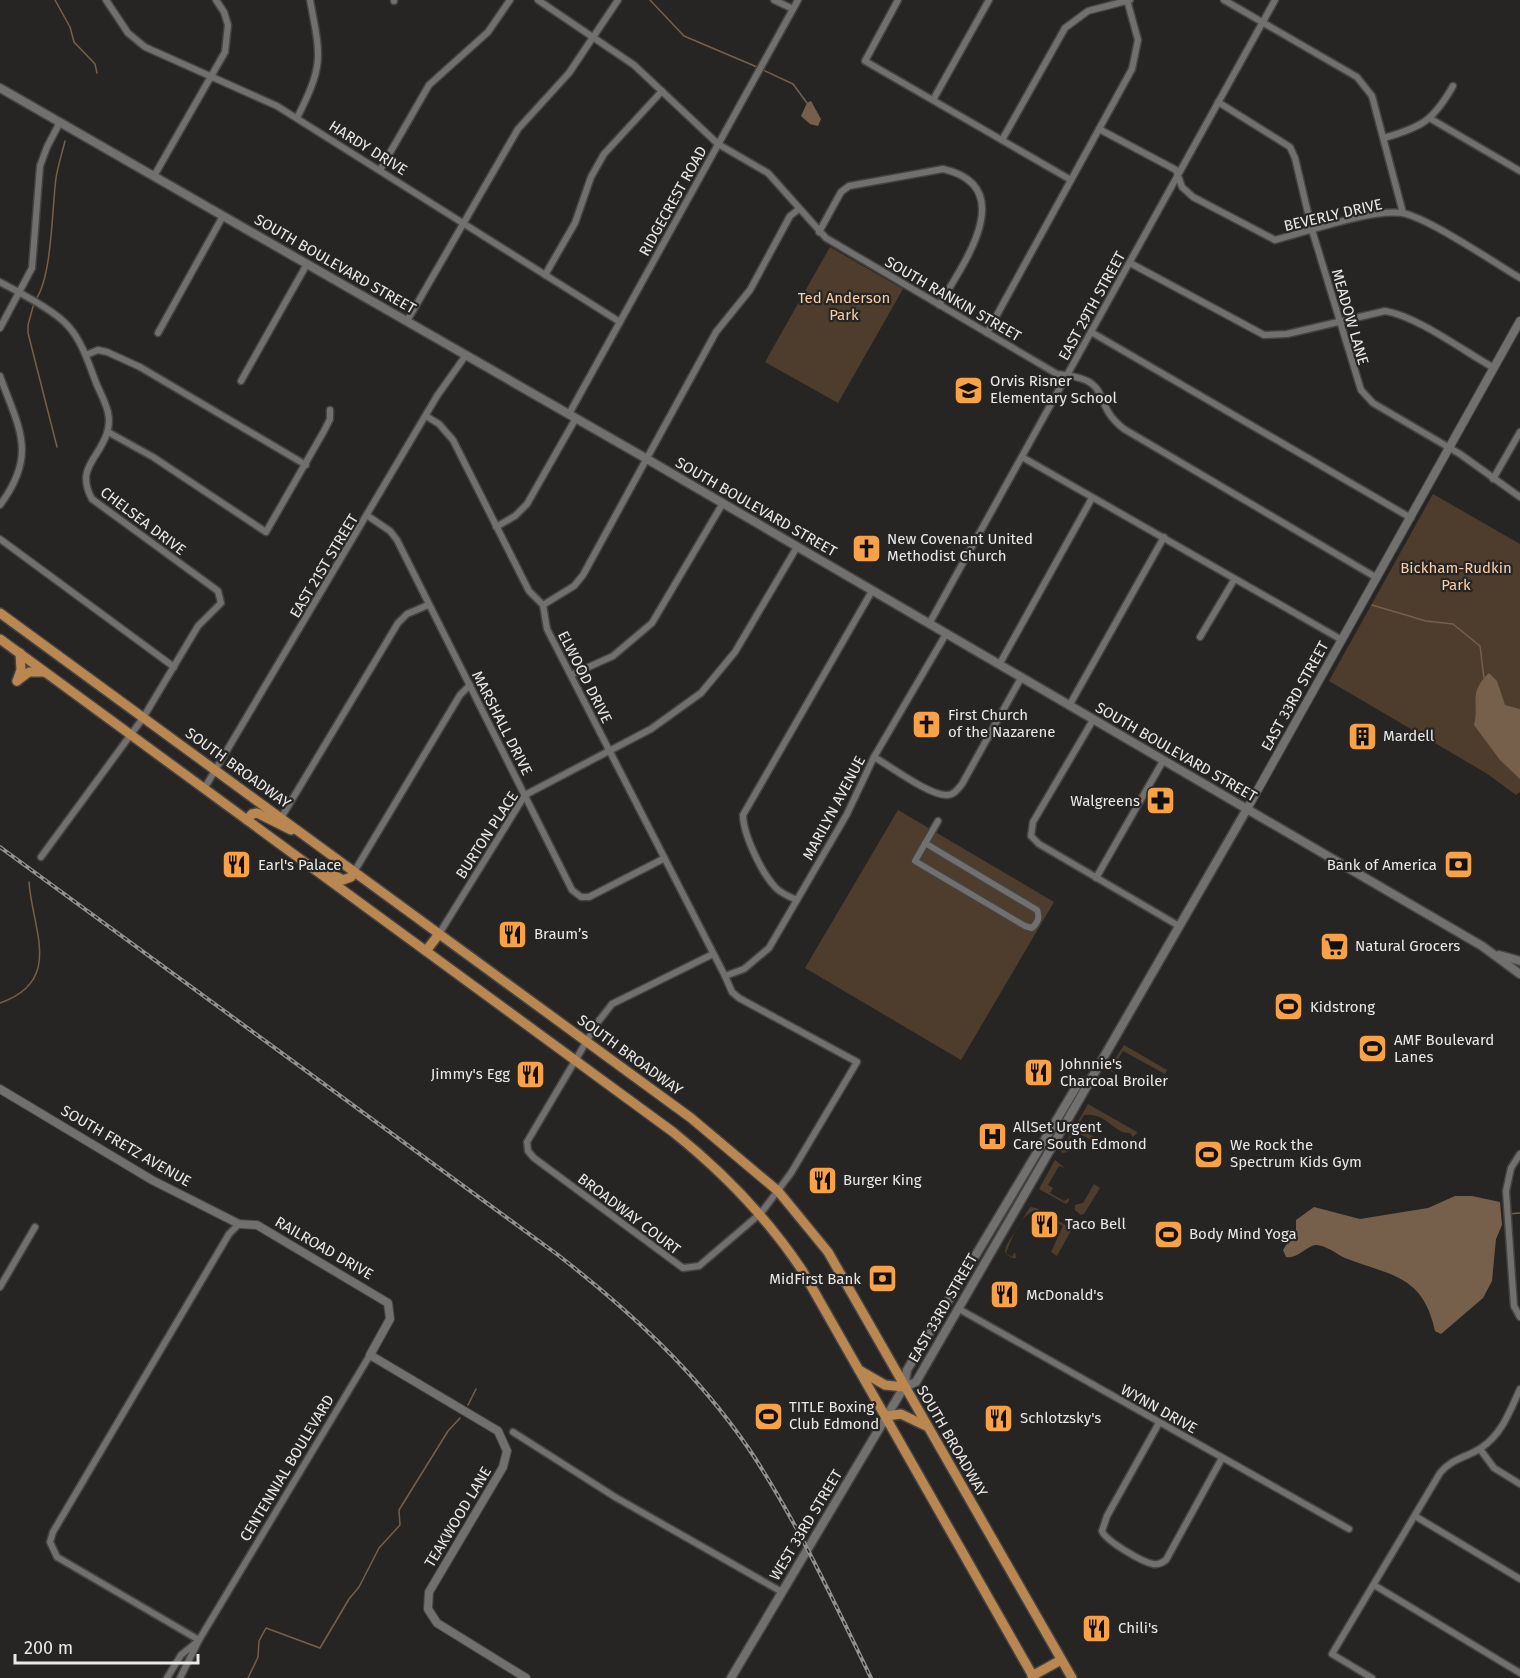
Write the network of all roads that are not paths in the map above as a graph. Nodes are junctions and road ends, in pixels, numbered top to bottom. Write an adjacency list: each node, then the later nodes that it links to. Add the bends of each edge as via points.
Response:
1 (106, 0): 17 (street, HARDY DRIVE, via 128,33 145,47)
2 (216, 0): 17 (street, via 224,12 228,37 225,52)
3 (310, 0): 23 (street, via 318,75)
4 (510, 0): 30 (street, via 488,32 429,85)
5 (538, 0): 16 (street, SOUTH RANKIN STREET)
6 (618, 0): 16 (street)
7 (774, 0): 14 (street)
8 (798, 0): 14 (street, RIDGECREST ROAD)
9 (898, 0): 21 (street, via 865,61)
10 (989, 0): 21 (street)
11 (1128, 0): 26 (street, via 1137,32 1136,59); 28 (street, via 1088,11 1065,28)
12 (1224, 0): 15 (street)
13 (1275, 0): 15 (street, EAST 29TH STREET)
14 (793, 9): 29 (street, RIDGECREST ROAD)
15 (1263, 22): 22 (street, EAST 29TH STREET); 27 (street, via 1357,77 1372,96)
16 (593, 37): 20 (street, SOUTH RANKIN STREET, via 634,65); 38 (street, via 568,73 518,129)
17 (211, 77): 23 (street, HARDY DRIVE, via 277,105); 32 (street)
18 (1453, 86): 24 (street)
19 (0, 88): 25 (main road, SOUTH BOULEVARD STREET)
20 (662, 91): 29 (street, SOUTH RANKIN STREET); 43 (street, via 604,154 591,177 575,223)
21 (933, 100): 28 (street)
22 (1218, 102): 33 (street, EAST 29TH STREET); 39 (street, MEADOW LANE, via 1290,147)
23 (297, 118): 30 (street, HARDY DRIVE)
24 (1431, 119): 27 (street, via 1412,130); 31 (street)
25 (60, 122): 32 (main road, SOUTH BOULEVARD STREET); 46 (street, via 40,166 32,268)
26 (1099, 129): 33 (street, BEVERLY DRIVE, via 1176,170); 34 (street)
27 (1383, 138): 36 (street)
28 (1002, 140): 34 (street)
29 (718, 144): 35 (street, SOUTH RANKIN STREET, via 768,173); 51 (street, RIDGECREST ROAD)
30 (380, 170): 38 (street, HARDY DRIVE)
31 (1520, 171)
32 (154, 176): 37 (main road, SOUTH BOULEVARD STREET)
33 (1177, 177): 39 (street, BEVERLY DRIVE, via 1193,196 1263,236 1275,240); 41 (street, EAST 29TH STREET)
34 (1071, 180): 55 (street)
35 (799, 209): 40 (street, SOUTH RANKIN STREET); 69 (street, via 790,216 750,290 716,332)
36 (1403, 213): 39 (street, BEVERLY DRIVE); 44 (street, BEVERLY DRIVE)
37 (224, 216): 42 (main road, SOUTH BOULEVARD STREET); 54 (street)
38 (464, 223): 43 (street, HARDY DRIVE); 48 (street)
39 (1312, 230): 49 (street, MEADOW LANE)
40 (819, 232): 47 (street, SOUTH RANKIN STREET); 47 (street, via 849,186 943,170 958,173 976,191 982,224)
41 (1130, 262): 49 (street, via 1264,335 1287,334); 53 (street, EAST 29TH STREET)
42 (307, 264): 48 (main road, SOUTH BOULEVARD STREET); 61 (street)
43 (545, 275): 51 (street, HARDY DRIVE)
44 (1520, 278)
45 (0, 282): 46 (street)
46 (19, 292): 52 (street); 56 (street, via 69,326)
47 (939, 305): 55 (street, SOUTH RANKIN STREET)
48 (407, 321): 57 (main road, SOUTH BOULEVARD STREET)
49 (1338, 321): 58 (street, via 1385,311 1397,313); 67 (street, MEADOW LANE, via 1361,390 1374,403)
50 (1520, 321): 58 (street, EAST 33RD STREET)
51 (620, 322): 64 (street, RIDGECREST ROAD)
52 (0, 328)
53 (1091, 332): 59 (street, EAST 29TH STREET); 77 (street)
54 (158, 333)
55 (987, 333): 59 (street, SOUTH RANKIN STREET, via 1058,374)
56 (86, 355): 65 (street, via 109,410); 70 (street, via 99,350 140,367)
57 (466, 355): 63 (street, EAST 21ST STREET); 64 (main road, SOUTH BOULEVARD STREET)
58 (1494, 368): 67 (street, EAST 33RD STREET)
59 (1068, 375): 68 (street, EAST 29TH STREET); 82 (street, SOUTH RANKIN STREET, via 1094,383 1111,418 1124,429)
60 (0, 376): 75 (street, via 22,437 23,460 17,480)
61 (241, 381)
62 (330, 410): 70 (street, via 330,419)
63 (426, 416): 76 (street, EAST 21ST STREET); 78 (street, via 453,440)
64 (573, 416): 69 (main road, SOUTH BOULEVARD STREET); 78 (street, RIDGECREST ROAD, via 527,504)
65 (108, 432): 70 (street, via 266,532); 95 (street, CHELSEA DRIVE, via 86,473 85,485 92,499 218,591 222,598 198,626)
66 (1520, 432): 71 (street)
67 (1449, 449): 71 (street, MEADOW LANE); 77 (street, EAST 33RD STREET)
68 (1022, 457): 73 (street); 88 (street, EAST 29TH STREET)
69 (647, 459): 74 (main road, SOUTH BOULEVARD STREET); 86 (street, via 583,575 574,586)
70 (306, 465)
71 (1493, 479): 72 (street, MEADOW LANE)
72 (1520, 497)
73 (1092, 498): 79 (street); 94 (street)
74 (723, 504): 81 (main road, SOUTH BOULEVARD STREET); 97 (street, via 652,623 613,656)
75 (0, 505)
76 (368, 516): 85 (street, MARSHALL DRIVE, via 397,540); 107 (street, EAST 21ST STREET)
77 (1411, 518): 82 (street, EAST 33RD STREET)
78 (496, 527): 86 (street, via 529,591)
79 (1164, 537): 83 (street); 100 (street)
80 (0, 539): 95 (street)
81 (797, 547): 84 (main road, SOUTH BOULEVARD STREET); 104 (street, BURTON PLACE, via 721,672 687,704 651,729)
82 (1377, 578): 92 (street, EAST 33RD STREET)
83 (1234, 580): 90 (street); 92 (street)
84 (872, 591): 88 (main road, SOUTH BOULEVARD STREET); 121 (street, via 743,815 743,825 764,873 778,891)
85 (428, 605): 99 (street, MARSHALL DRIVE); 111 (street, via 407,614 398,623)
86 (543, 605): 97 (street, ELWOOD DRIVE, via 547,629)
87 (3, 616): 101 (main road, SOUTH BROADWAY)
88 (929, 624): 89 (main road, SOUTH BOULEVARD STREET)
89 (946, 634): 94 (main road, SOUTH BOULEVARD STREET); 105 (street, MARILYN AVENUE)
90 (1200, 637)
91 (0, 639): 93 (main road)
92 (1342, 640): 110 (street, EAST 33RD STREET)
93 (20, 653): 96 (main road); 96 (main road, via 17,681 29,672)
94 (999, 665): 98 (main road, SOUTH BOULEVARD STREET)
95 (174, 668): 101 (street)
96 (45, 672): 103 (main road)
97 (571, 675): 104 (street, ELWOOD DRIVE)
98 (1021, 678): 100 (main road, SOUTH BOULEVARD STREET); 105 (street, via 954,793 933,791)
99 (470, 685): 109 (street, MARSHALL DRIVE); 119 (street, via 460,695)
100 (1069, 706): 102 (main road, SOUTH BOULEVARD STREET)
101 (143, 718): 103 (street); 107 (main road, SOUTH BROADWAY)
102 (1093, 720): 106 (main road, SOUTH BOULEVARD STREET); 120 (street, via 1030,831 1035,842)
103 (130, 734): 108 (main road); 116 (street)
104 (608, 750): 109 (street, BURTON PLACE); 117 (street, ELWOOD DRIVE)
105 (874, 757): 121 (street, MARILYN AVENUE, via 847,814)
106 (1163, 761): 110 (main road, SOUTH BOULEVARD STREET); 120 (street)
107 (215, 771): 108 (street, EAST 21ST STREET); 111 (main road, SOUTH BROADWAY)
108 (204, 789): 112 (main road)
109 (525, 795): 117 (street, MARSHALL DRIVE, via 572,890 581,897 590,897); 123 (street, BURTON PLACE)
110 (1247, 809): 122 (main road, EAST 33RD STREET); 126 (main road, SOUTH BOULEVARD STREET)
111 (281, 818): 114 (main road, SOUTH BROADWAY)
112 (247, 820): 114 (main road, via 257,813); 118 (main road)
113 (938, 821): 115 (street)
114 (309, 839): 119 (main road, SOUTH BROADWAY)
115 (925, 843): 115 (street, via 915,861 1025,926 1032,928 1037,924 1037,910)
116 (41, 857)
117 (663, 859): 125 (street, ELWOOD DRIVE)
118 (302, 860): 119 (main road, via 343,880); 124 (main road)
119 (354, 872): 123 (main road, SOUTH BROADWAY)
120 (1096, 878): 122 (street)
121 (796, 900): 129 (street, MARILYN AVENUE, via 769,948 744,969)
122 (1179, 926): 133 (main road, EAST 33RD STREET)
123 (439, 934): 124 (main road); 130 (main road, SOUTH BROADWAY)
124 (426, 951): 131 (main road)
125 (713, 954): 129 (street, ELWOOD DRIVE); 130 (street, via 612,1004)
126 (1496, 954): 127 (main road, SOUTH BOULEVARD STREET); 128 (main road, SOUTH BOULEVARD STREET)
127 (1520, 962)
128 (1520, 974)
129 (725, 976): 132 (street, ELWOOD DRIVE, via 739,998)
130 (587, 1042): 131 (street, BROADWAY COURT); 136 (main road, SOUTH BROADWAY, via 720,1140)
131 (574, 1060): 137 (main road, via 706,1158); 137 (street, BROADWAY COURT, via 529,1138 528,1151 534,1158 683,1268 699,1266)
132 (856, 1062): 136 (street, BROADWAY COURT)
133 (1087, 1082): 142 (main road, EAST 33RD STREET, via 1087,1089); 146 (main road, EAST 33RD STREET, via 1078,1084 1015,1186 907,1370)
134 (0, 1089): 138 (street, SOUTH FRETZ AVENUE, via 152,1180)
135 (1520, 1154): 143 (street, via 1511,1168 1506,1191 1514,1306)
136 (778, 1191): 137 (street, BROADWAY COURT); 146 (main road, SOUTH BROADWAY, via 828,1252)
137 (761, 1213): 145 (main road, via 802,1270)
138 (239, 1224): 141 (street, RAILROAD DRIVE, via 257,1225 380,1296); 160 (street, via 53,1532 51,1548 57,1557)
139 (35, 1227): 140 (street)
140 (0, 1287)
141 (390, 1307): 144 (street, CENTENNIAL BOULEVARD, via 390,1319)
142 (959, 1309): 146 (main road, EAST 33RD STREET, via 916,1382); 149 (street, WYNN DRIVE)
143 (1520, 1317)
144 (370, 1355): 160 (street, CENTENNIAL BOULEVARD); 166 (street, TEAKWOOD LANE, via 498,1431 505,1443 506,1460 431,1587 428,1605 437,1623)
145 (859, 1370): 146 (main road, via 885,1385); 148 (main road)
146 (904, 1387): 148 (main road, WEST 33RD STREET); 150 (main road, SOUTH BROADWAY)
147 (1520, 1389): 152 (street, via 1498,1432)
148 (887, 1416): 150 (main road, via 901,1414); 159 (main road, WEST 33RD STREET); 163 (main road)
149 (1159, 1423): 153 (street, WYNN DRIVE); 153 (street, via 1102,1531 1109,1540 1151,1564 1166,1560)
150 (926, 1426): 161 (main road, SOUTH BROADWAY)
151 (513, 1432): 159 (street, via 595,1485)
152 (1480, 1449): 154 (street, via 1494,1468); 155 (street, via 1445,1467)
153 (1222, 1458): 156 (street, WYNN DRIVE)
154 (1520, 1484)
155 (1415, 1516): 157 (street); 158 (street)
156 (1349, 1529)
157 (1520, 1579)
158 (1374, 1585): 162 (street); 169 (street, via 1332,1654)
159 (782, 1592): 167 (main road, WEST 33RD STREET)
160 (200, 1640): 164 (street, CENTENNIAL BOULEVARD, via 181,1655); 165 (street, CENTENNIAL BOULEVARD)
161 (1061, 1660): 163 (main road); 168 (main road, SOUTH BROADWAY)
162 (1520, 1673)
163 (1033, 1677)
164 (167, 1678)
165 (180, 1678)
166 (526, 1678)
167 (731, 1678)
168 (1072, 1678)
169 (1372, 1678)

